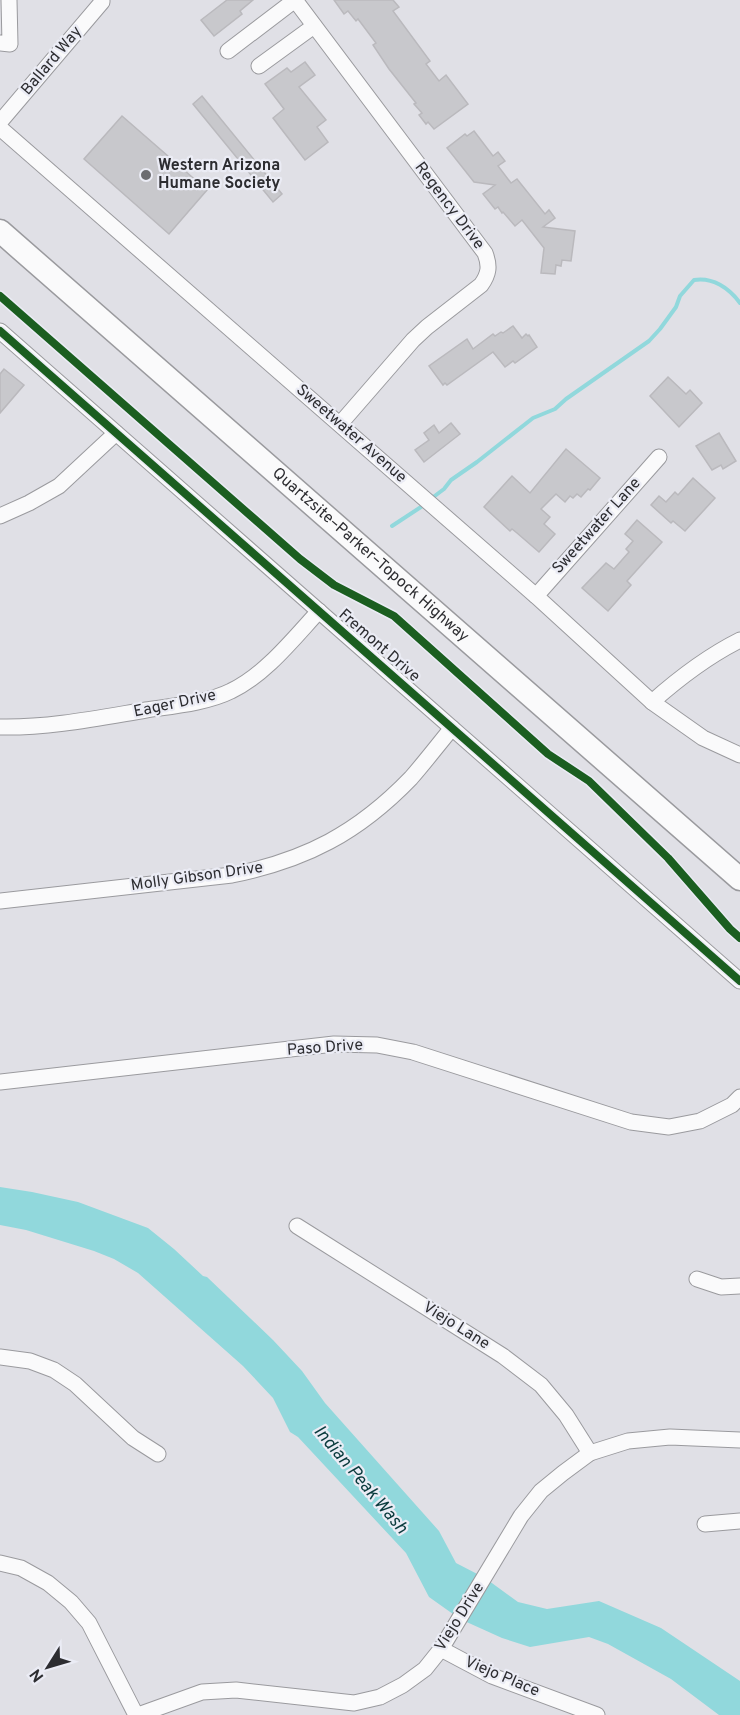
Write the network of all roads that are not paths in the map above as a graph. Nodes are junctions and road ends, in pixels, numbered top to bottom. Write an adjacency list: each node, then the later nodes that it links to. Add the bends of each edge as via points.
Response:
1 (9, 0): 5 (street, via 10,44)
2 (102, 0): 8 (street, Ballard Way)
3 (295, 0): 4 (street, Regency Drive); 6 (street)
4 (314, 26): 7 (street); 12 (street, Regency Drive, via 485,253 489,264 481,285 412,340)
5 (0, 43)
6 (228, 51)
7 (259, 66)
8 (0, 122)
9 (0, 128): 12 (street, Sweetwater Avenue)
10 (0, 231): 23 (highway, Quartzsite–Parker–Topock Highway)
11 (0, 331): 13 (street, Fremont Drive)
12 (340, 424): 16 (street, Sweetwater Avenue)
13 (116, 433): 15 (street, via 59,486); 17 (street, Fremont Drive)
14 (659, 457): 16 (street, Sweetwater Lane)
15 (0, 516)
16 (536, 596): 19 (street, Sweetwater Avenue)
17 (319, 611): 20 (street, Eager Drive, via 279,655 231,691 194,703 57,725); 21 (street, Fremont Drive)
18 (740, 640): 19 (street, via 693,668)
19 (652, 702): 22 (street, Sweetwater Avenue, via 703,738)
20 (0, 727)
21 (452, 728): 24 (street, Molly Gibson Drive, via 411,778 379,807 346,832 290,860 232,875); 25 (street, Fremont Drive)
22 (740, 755)
23 (740, 879)
24 (0, 901)
25 (740, 981)
26 (0, 1082): 27 (street, Paso Drive, via 334,1044 376,1045 413,1052 631,1122 669,1127 700,1121)
27 (740, 1097)
28 (297, 1226): 33 (street, Viejo Lane, via 504,1356 541,1385)
29 (697, 1279): 30 (street, via 721,1287)
30 (740, 1286)
31 (0, 1357): 34 (street, via 30,1361 54,1370 75,1384 133,1438)
32 (740, 1440): 33 (street, Viejo Drive, via 670,1437 628,1441)
33 (590, 1453): 38 (street, Viejo Drive, via 541,1491 521,1516)
34 (158, 1454)
35 (740, 1521): 36 (street)
36 (705, 1524)
37 (0, 1563): 40 (street, via 21,1568 71,1602 89,1623)
38 (441, 1649): 39 (street, Viejo Drive, via 425,1669 403,1685); 41 (street, Viejo Place, via 492,1677)
39 (355, 1709): 40 (street, Viejo Drive, via 236,1690 201,1692)
40 (137, 1715)
41 (597, 1715)

